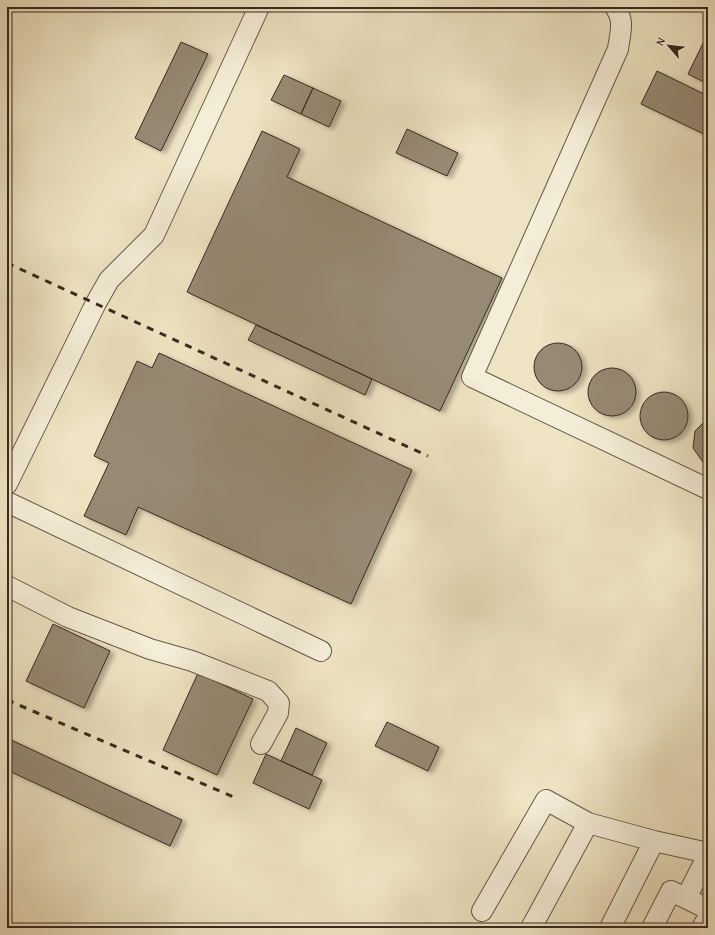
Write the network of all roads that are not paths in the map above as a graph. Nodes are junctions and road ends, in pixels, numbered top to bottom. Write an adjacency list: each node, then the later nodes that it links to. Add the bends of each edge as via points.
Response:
1 (259, 7): 3 (street, via 154,235 109,280)
2 (615, 7): 4 (street, via 622,25 618,49 472,377)
3 (7, 484)
4 (708, 489)
5 (7, 502): 7 (street)
6 (7, 586): 8 (street, via 68,617 268,691 279,703 278,713)
7 (321, 651)
8 (261, 744)
9 (588, 823): 10 (street); 14 (street, via 546,800); 16 (street)
10 (654, 841): 11 (street); 17 (street)
11 (708, 854): 12 (street)
12 (686, 898): 13 (street); 18 (street, via 671,891)
13 (708, 909)
14 (482, 911)
15 (708, 917): 19 (street)
16 (531, 928)
17 (610, 928)
18 (652, 928)
19 (702, 928)

